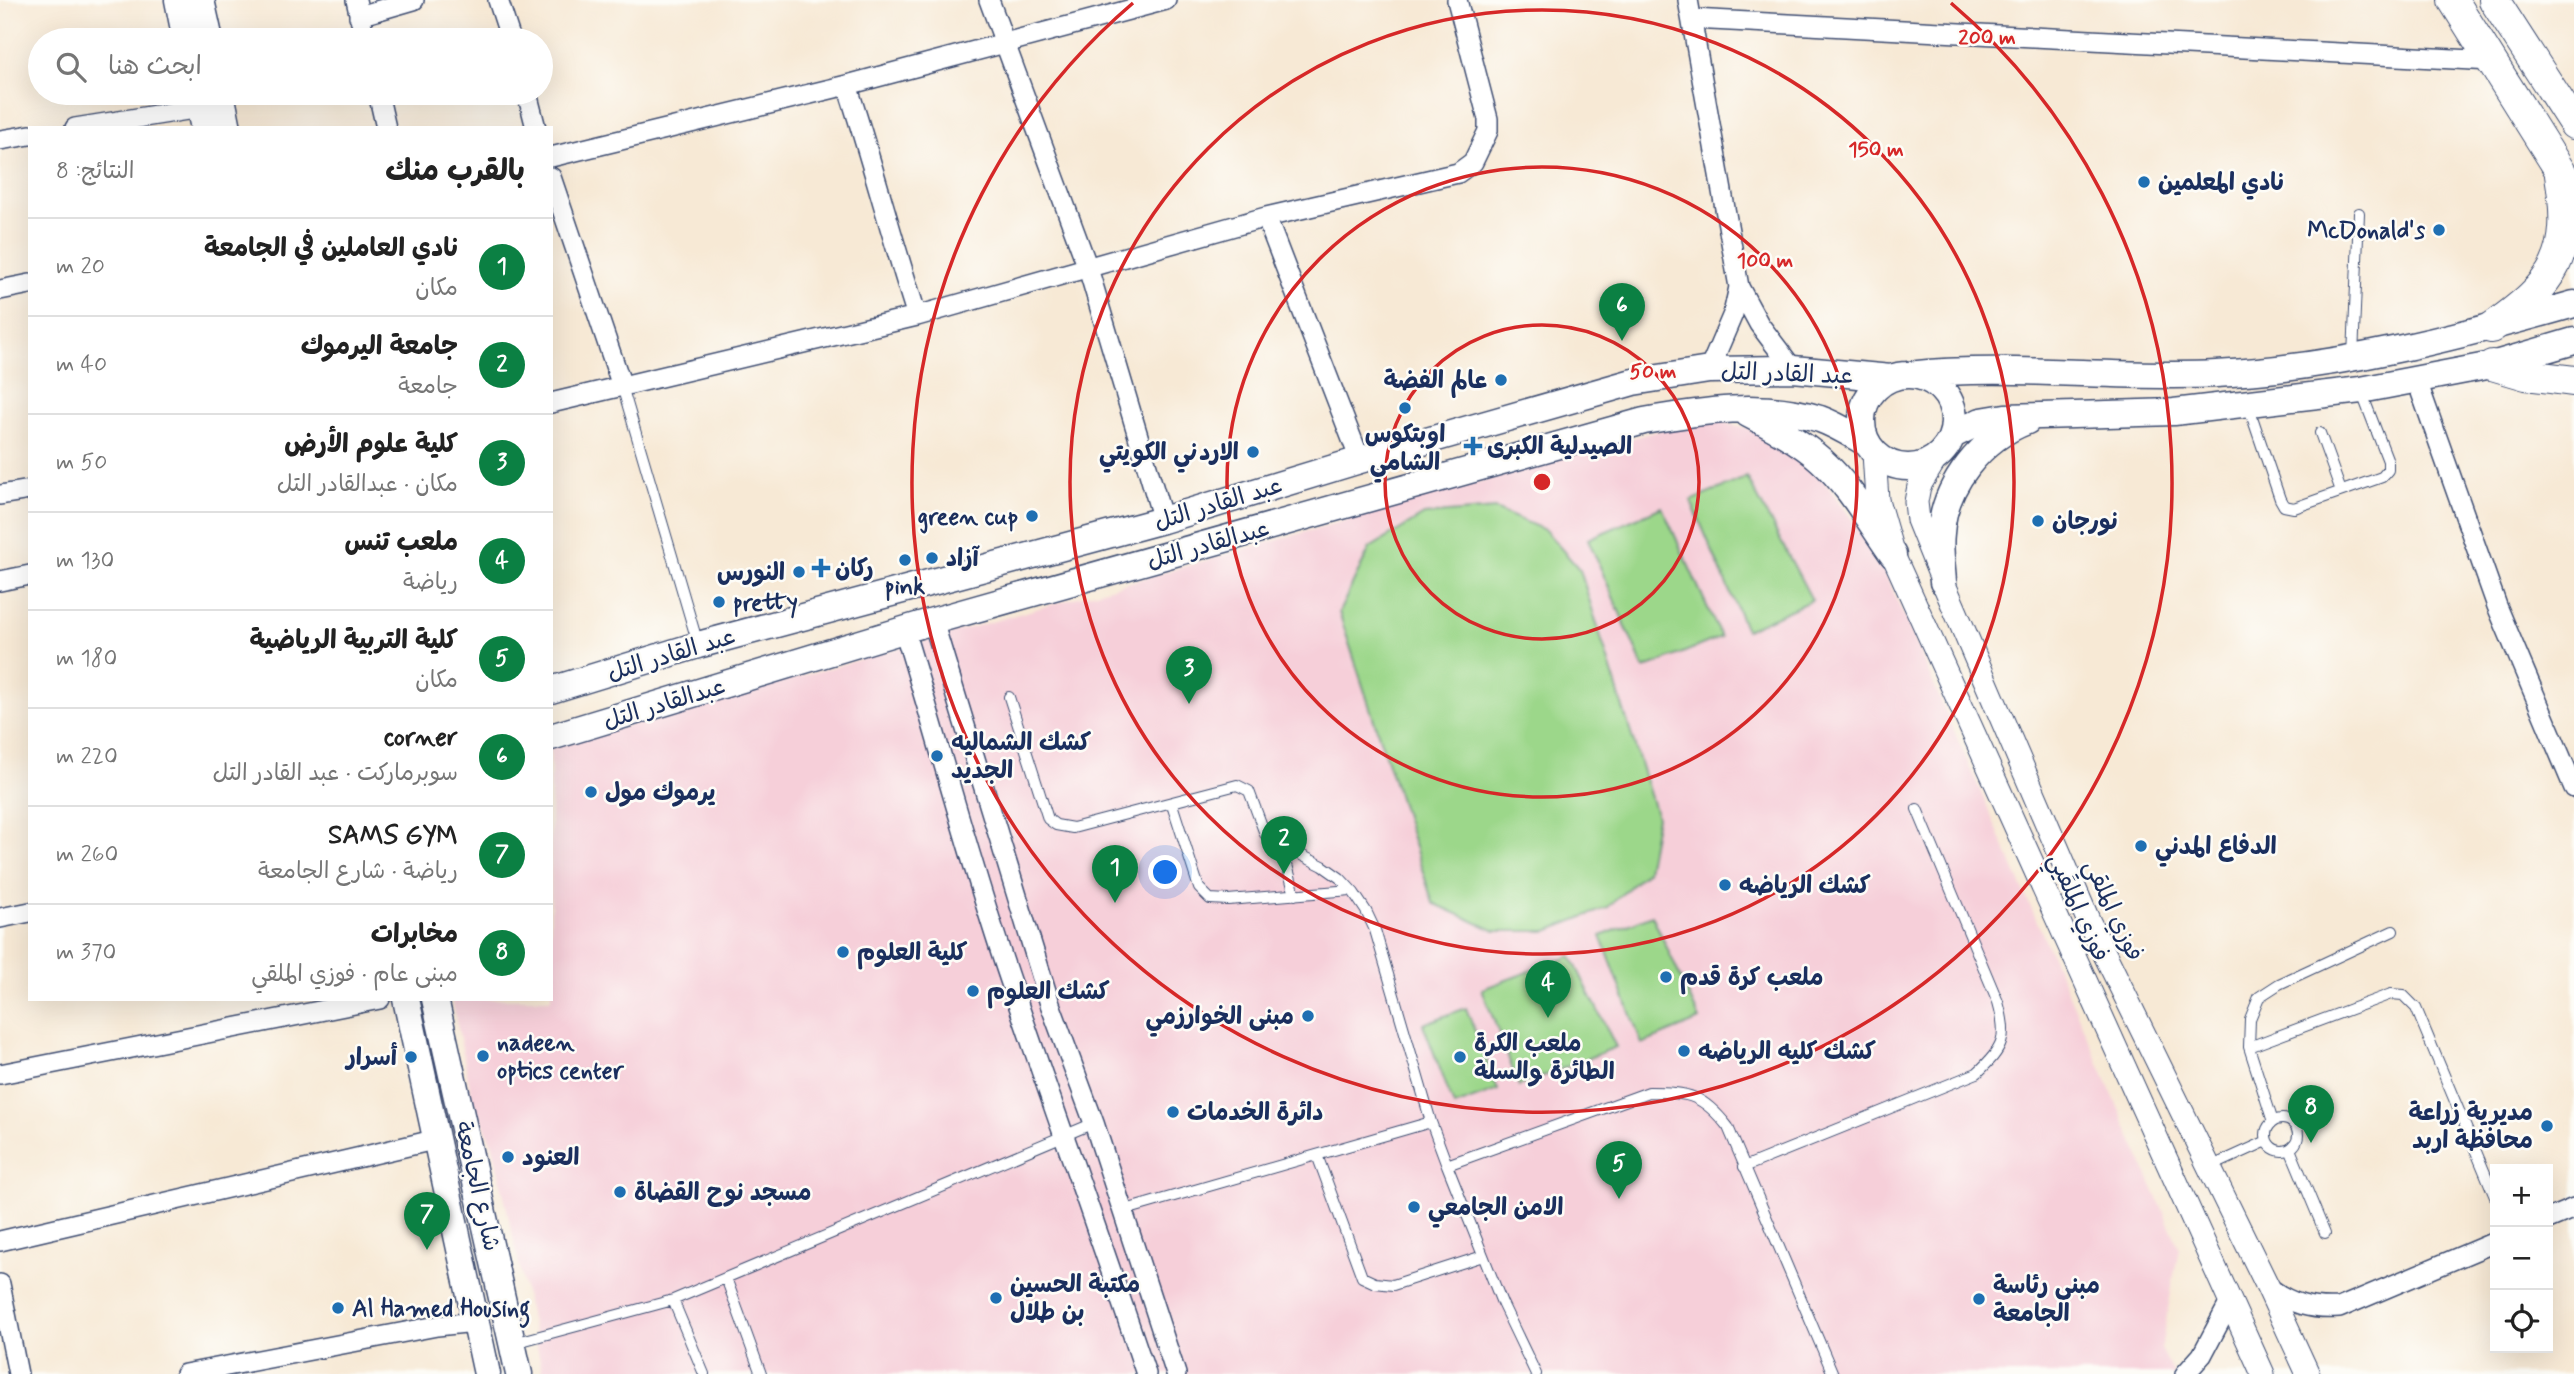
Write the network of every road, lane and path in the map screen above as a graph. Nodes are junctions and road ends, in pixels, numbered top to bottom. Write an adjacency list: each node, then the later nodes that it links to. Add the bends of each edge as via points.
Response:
1 (177, 0): 12 (main road)
2 (201, 0): 13 (main road)
3 (414, 0): 10 (street)
4 (498, 0): 15 (street)
5 (989, 0): 16 (street)
6 (1166, 0): 16 (street)
7 (1457, 0): 34 (street, via 1488,119 1488,131 1473,163 1458,173)
8 (2453, 0): 17 (main road)
9 (2494, 0): 22 (main road)
10 (358, 8): 14 (street)
11 (1690, 10): 17 (street); 37 (street)
12 (183, 28)
13 (207, 28)
14 (362, 28)
15 (507, 28)
16 (1005, 42): 18 (street); 35 (street)
17 (2493, 61): 30 (main road)
18 (847, 85): 29 (street); 40 (street)
19 (205, 105): 23 (street); 24 (main road)
20 (381, 105): 25 (street)
21 (530, 105): 26 (street)
22 (2574, 124)
23 (86, 126)
24 (226, 126)
25 (386, 126)
26 (535, 126)
27 (28, 135): 28 (street)
28 (0, 139)
29 (553, 157)
30 (2558, 168): 32 (main road); 41 (main road, via 2568,224 2558,264 2533,298)
31 (553, 183): 50 (street)
32 (2574, 193)
33 (2358, 214): 43 (lane)
34 (1266, 217): 35 (street); 60 (street)
35 (1088, 268): 40 (street); 64 (street)
36 (28, 284): 38 (street)
37 (1739, 288): 45 (street); 46 (street)
38 (0, 290)
39 (2574, 304): 41 (main road)
40 (917, 316): 50 (street)
41 (2491, 328): 43 (main road)
42 (2574, 341): 44 (main road)
43 (2353, 358): 47 (main road, via 2216,374 1962,371)
44 (2492, 365): 48 (main road); 49 (main road)
45 (1793, 369): 46 (main road, عبد القادر التل); 47 (main road, عبد القادر التل)
46 (1709, 370): 60 (main road, عبد القادر التل, via 1633,382)
47 (1900, 377): 57 (main road, via 1922,377 1945,394 1954,414); 58 (main road, via 1878,387 1865,406 1862,429)
48 (2417, 381): 51 (main road); 75 (street, via 2497,606)
49 (2574, 381)
50 (622, 386): 52 (street); 71 (lane)
51 (2361, 390): 53 (main road); 62 (lane, via 2388,470 2382,477)
52 (553, 403)
53 (2248, 405): 55 (main road); 62 (lane, via 2284,506 2294,508)
54 (1737, 408): 58 (main road, عبدالقادر التل, via 1820,419); 65 (main road, via 1802,444 1822,461 1848,489); 69 (main road, عبدالقادر التل, via 1644,421)
55 (2039, 416): 57 (main road, via 1981,421); 68 (main road, via 1994,439 1969,463 1955,485 1940,534)
56 (2319, 433): 62 (lane)
57 (1953, 435): 59 (main road)
58 (1871, 449): 59 (main road, via 1888,463 1904,468); 65 (street, فوزي الملقيي, via 1877,500)
59 (1936, 458): 68 (street, فوزي الملقي, via 1919,486 1916,502 1918,520)
60 (1360, 460): 64 (main road, عبد القادر التل)
61 (28, 490): 63 (street)
62 (2341, 491)
63 (0, 495)
64 (1163, 520): 71 (main road, عبد القادر التل)
65 (1893, 555): 80 (street, فوزي الملقيي)
66 (28, 575): 67 (street)
67 (0, 581)
68 (1943, 582): 78 (street, فوزي الملقي)
69 (933, 621): 70 (main road, عبدالقادر التل); 89 (street)
70 (904, 629): 74 (main road, عبدالقادر التل); 90 (street)
71 (698, 645): 72 (main road, عبد القادر التل)
72 (553, 689)
73 (1009, 697): 76 (lane, via 1048,819 1056,825 1073,828)
74 (553, 736)
75 (2574, 788)
76 (1172, 804): 79 (lane, via 1237,785 1244,787 1265,834); 82 (lane, via 1199,888 1210,899)
77 (1917, 809): 102 (lane, via 1998,1002 2003,1040 1997,1055 1976,1073)
78 (2052, 834): 80 (street); 103 (street, فوزي الملقي)
79 (1282, 846): 81 (lane, via 1322,866); 82 (lane)
80 (2025, 849): 116 (street, فوزي الملقيي)
81 (1352, 890): 82 (lane); 93 (lane, via 1376,930)
82 (1295, 895)
83 (28, 912): 84 (street)
84 (0, 918)
85 (2393, 931): 91 (lane, via 2259,997 2250,1019)
86 (370, 1001): 92 (street)
87 (406, 1001): 97 (main road, شارع الجامعة)
88 (435, 1001): 118 (main road, شارع الجامعة)
89 (1050, 1004): 90 (street); 95 (street)
90 (1022, 1015): 96 (street)
91 (2249, 1047): 94 (lane); 104 (lane, via 2391,994 2403,995 2416,1008)
92 (0, 1074)
93 (1431, 1122): 100 (lane); 101 (lane)
94 (2273, 1122): 98 (lane); 99 (lane, via 2287,1120 2297,1130)
95 (1094, 1123): 96 (lane); 106 (street)
96 (1065, 1135): 112 (lane); 125 (street)
97 (438, 1139): 109 (street); 117 (main road, شارع الجامعة)
98 (2267, 1141): 99 (lane, via 2277,1150); 103 (lane)
99 (2290, 1149): 108 (lane)
100 (1317, 1155): 106 (lane); 111 (lane, via 1362,1277 1393,1285)
101 (1447, 1165): 102 (lane, via 1649,1092 1676,1092 1713,1108 1728,1127); 111 (lane)
102 (1744, 1167): 128 (lane)
103 (2208, 1167): 114 (street, فوزي الملقي)
104 (2490, 1186)
105 (2574, 1208): 107 (street)
106 (1122, 1211): 126 (street)
107 (2553, 1217)
108 (2325, 1233)
109 (0, 1241)
110 (2490, 1244): 114 (street, via 2339,1308 2301,1306)
111 (1483, 1256): 127 (lane)
112 (726, 1278): 115 (lane); 124 (lane)
113 (0, 1284): 119 (street)
114 (2268, 1287): 131 (street, فوزي الملقي)
115 (673, 1300): 118 (lane); 123 (lane)
116 (2230, 1302): 129 (street, via 2202,1354); 130 (street, فوزي الملقيي)
117 (475, 1322): 120 (street); 121 (main road, شارع الجامعة)
118 (513, 1343): 122 (main road, شارع الجامعة)
119 (18, 1374)
120 (185, 1374)
121 (487, 1374)
122 (519, 1374)
123 (704, 1374)
124 (761, 1374)
125 (1146, 1374)
126 (1176, 1374)
127 (1536, 1374)
128 (1833, 1374)
129 (2185, 1374)
130 (2263, 1374)
131 (2308, 1374)

